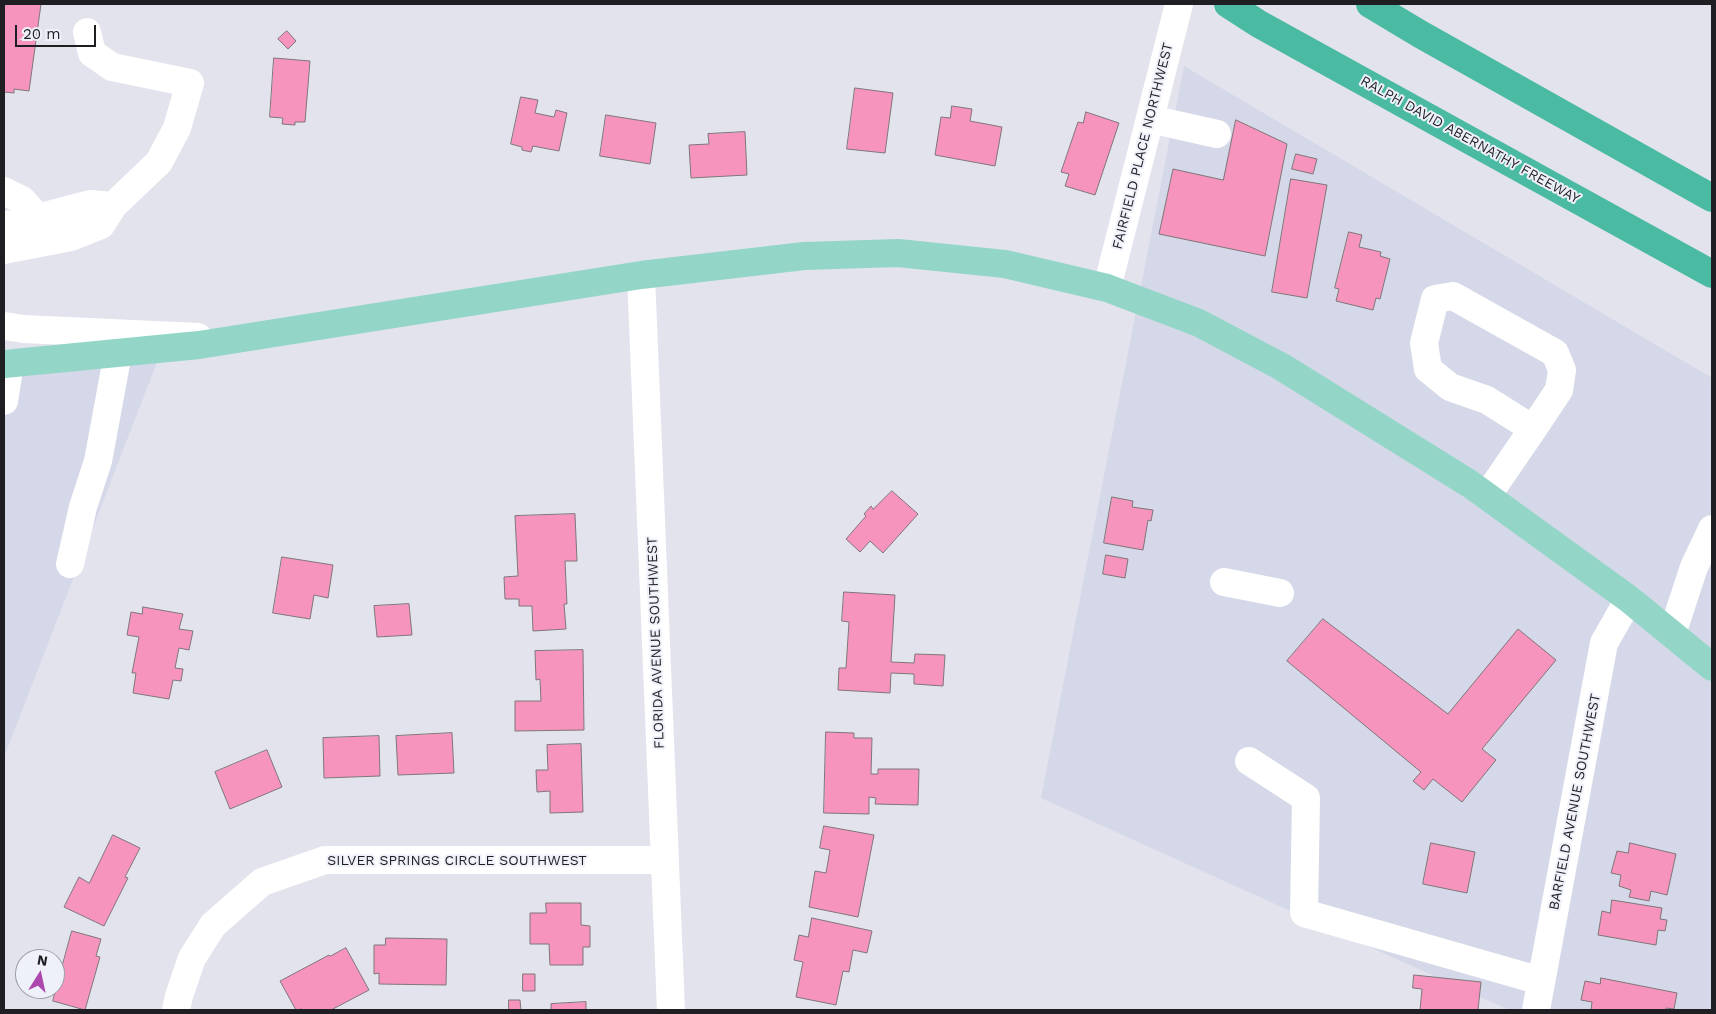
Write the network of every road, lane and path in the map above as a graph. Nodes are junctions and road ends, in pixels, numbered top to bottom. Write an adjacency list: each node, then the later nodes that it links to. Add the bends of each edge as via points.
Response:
1 (1179, 4): 5 (street, FAIRFIELD PLACE NORTHWEST)
2 (1228, 4): 13 (highway, RALPH DAVID ABERNATHY FREEWAY)
3 (1370, 4): 8 (highway)
4 (86, 32): 9 (street, via 92,53 112,67 190,83 177,128 159,162)
5 (1150, 119): 6 (street); 15 (street, FAIRFIELD PLACE NORTHWEST)
6 (1217, 134)
7 (4, 191): 10 (street, via 22,200)
8 (1712, 198)
9 (113, 206): 10 (street, via 90,204); 12 (street, via 101,225 71,237)
10 (38, 218): 11 (street)
11 (4, 225)
12 (4, 250)
13 (1712, 274)
14 (641, 275): 15 (main road, via 804,256 898,253 1005,264); 17 (main road); 31 (street, FLORIDA AVENUE SOUTHWEST)
15 (1107, 288): 22 (main road, via 1198,323 1282,367)
16 (4, 326): 17 (street)
17 (237, 339): 18 (main road)
18 (118, 353): 19 (main road); 24 (street, via 98,461)
19 (7, 364): 20 (street)
20 (4, 401)
21 (1533, 429): 21 (street, via 1486,400 1450,387 1428,369 1424,343 1435,299 1453,296 1555,353 1562,370 1559,390); 22 (street)
22 (1487, 496): 27 (main road)
23 (1712, 529): 28 (street, via 1694,567)
24 (70, 564)
25 (1224, 582): 26 (street)
26 (1280, 593)
27 (1629, 599): 28 (main road); 32 (street, BARFIELD AVENUE SOUTHWEST, via 1604,643)
28 (1672, 634): 29 (main road)
29 (1712, 667)
30 (1249, 761): 32 (street, via 1306,798 1304,913)
31 (664, 860): 33 (street, SILVER SPRINGS CIRCLE SOUTHWEST, via 325,860 262,882 213,924 192,958); 34 (street, FLORIDA AVENUE SOUTHWEST)
32 (1541, 982): 35 (street, BARFIELD AVENUE SOUTHWEST)
33 (176, 1010)
34 (671, 1010)
35 (1536, 1010)

